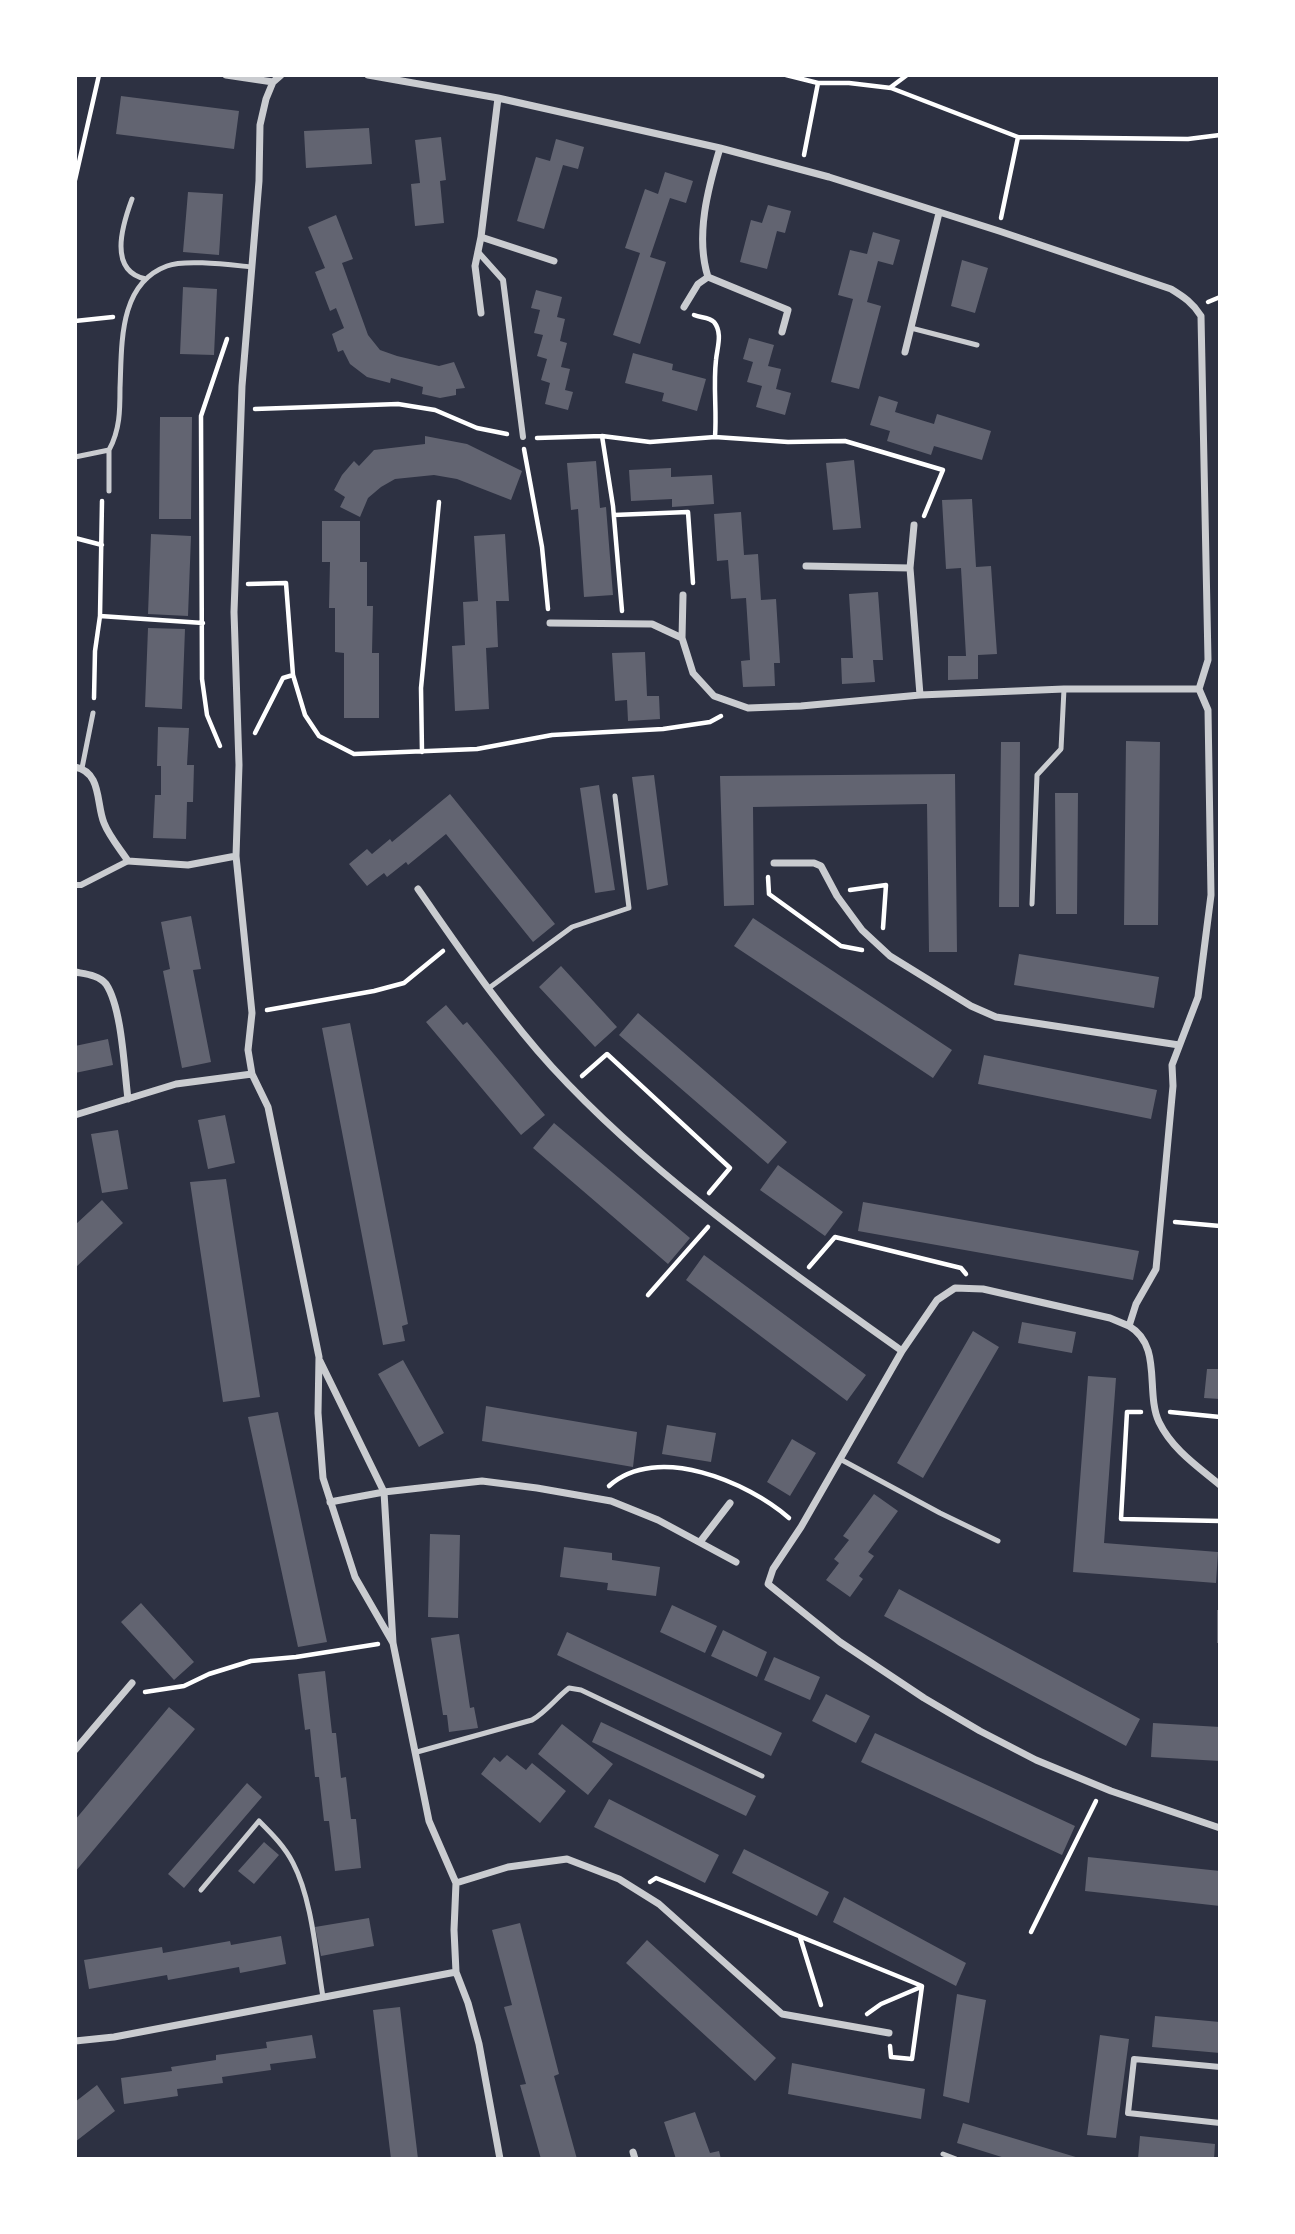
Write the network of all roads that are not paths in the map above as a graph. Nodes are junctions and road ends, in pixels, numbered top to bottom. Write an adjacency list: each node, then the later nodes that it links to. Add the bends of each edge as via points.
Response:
1 (226, 75): 4 (street)
2 (281, 75): 4 (street)
3 (368, 75): 5 (street)
4 (273, 82): 12 (street, via 260,125)
5 (498, 98): 6 (street); 9 (street)
6 (720, 148): 8 (street); 13 (street, via 702,241)
7 (132, 200): 14 (lane, via 120,251 124,266)
8 (939, 213): 17 (street); 32 (street, via 1171,289 1188,300 1200,316 1208,660)
9 (481, 237): 10 (street); 11 (street)
10 (478, 252): 16 (street, via 475,266); 21 (street, via 503,279)
11 (554, 261)
12 (252, 267): 14 (lane, via 169,265); 37 (street, via 242,386 235,584)
13 (708, 277): 15 (street); 18 (street, via 788,310)
14 (146, 279): 22 (lane, via 125,317 119,422)
15 (684, 307)
16 (481, 313)
17 (911, 328): 19 (lane); 20 (street)
18 (782, 332)
19 (977, 345)
20 (905, 352)
21 (523, 437)
22 (109, 450): 23 (lane); 24 (lane)
23 (75, 457)
24 (109, 491)
25 (914, 525): 27 (street)
26 (806, 566): 27 (street)
27 (910, 568): 33 (street)
28 (683, 595): 30 (street)
29 (550, 623): 30 (street, via 652,624)
30 (682, 638): 33 (street, via 693,673 714,696 748,708)
31 (1064, 689): 32 (street); 33 (street); 42 (lane, via 1061,749 1037,775)
32 (1199, 689): 45 (street, via 1208,710 1211,895 1198,997)
33 (920, 695)
34 (93, 713): 35 (lane)
35 (79, 767): 38 (street, via 97,785 104,822)
36 (615, 796): 44 (lane, via 629,908 572,926)
37 (236, 856): 38 (street, via 188,865); 46 (street, via 252,1013 248,1050)
38 (128, 861): 40 (street)
39 (774, 863): 45 (street, via 821,866 862,930 971,1006 996,1017)
40 (75, 885)
41 (418, 889): 44 (street)
42 (1032, 904)
43 (75, 972): 47 (street, via 98,977 106,984 117,1012)
44 (489, 988): 50 (street, via 504,1011 594,1110 717,1217)
45 (1179, 1045): 49 (street, via 1172,1065 1156,1269)
46 (252, 1074): 47 (street, via 177,1084); 51 (street, via 268,1107)
47 (128, 1098): 48 (street)
48 (75, 1115)
49 (1129, 1326): 50 (street, via 976,1289 955,1289 937,1300); 53 (street, via 1144,1340 1150,1356 1155,1411 1170,1441)
50 (902, 1351): 52 (street)
51 (318, 1357): 54 (street); 55 (street, via 323,1478)
52 (840, 1459): 57 (lane); 65 (street, via 768,1584 840,1642 924,1698 1036,1760)
53 (1220, 1485)
54 (384, 1492): 55 (street); 58 (street, via 482,1481 595,1498 658,1520); 60 (street)
55 (330, 1502): 60 (street, via 355,1577)
56 (730, 1503): 58 (street)
57 (998, 1541)
58 (701, 1542): 59 (street)
59 (736, 1562)
60 (393, 1643): 63 (street)
61 (132, 1683): 62 (street)
62 (75, 1750)
63 (417, 1752): 64 (lane, via 532,1720 569,1688); 66 (street, via 429,1821)
64 (762, 1776)
65 (1220, 1828)
66 (456, 1883): 68 (street); 70 (street, via 508,1867 568,1858 619,1879 659,1904 782,2014)
67 (201, 1890): 69 (lane, via 259,1821 281,1843 304,1887)
68 (456, 1972): 69 (street); 75 (street, via 479,2044)
69 (323, 1997): 71 (street)
70 (889, 2033)
71 (75, 2041)
72 (1220, 2067): 73 (street, via 1134,2059 1128,2113)
73 (1220, 2123)
74 (943, 2154): 76 (lane)
75 (500, 2159)
76 (956, 2159)

